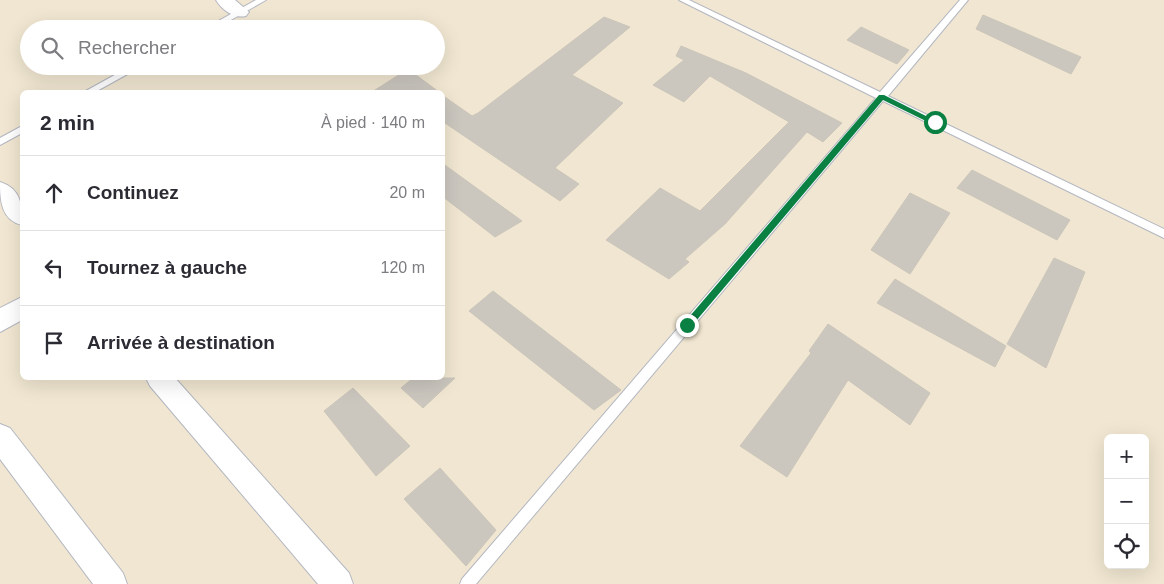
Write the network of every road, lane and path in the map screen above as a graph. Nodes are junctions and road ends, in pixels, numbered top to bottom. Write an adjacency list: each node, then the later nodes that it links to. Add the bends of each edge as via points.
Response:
1 (224, 0): 5 (street)
2 (262, 0): 5 (lane)
3 (683, 0): 9 (lane)
4 (964, 0): 9 (lane)
5 (240, 12): 6 (lane)
6 (225, 20)
7 (121, 75): 8 (lane)
8 (93, 90)
9 (882, 97): 14 (lane); 21 (lane)
10 (20, 131): 11 (lane)
11 (0, 142)
12 (0, 190): 13 (street)
13 (20, 215)
14 (1164, 234)
15 (20, 308): 16 (street)
16 (0, 321)
17 (161, 380): 20 (street)
18 (0, 437): 19 (street)
19 (112, 584)
20 (338, 584)
21 (467, 584)

